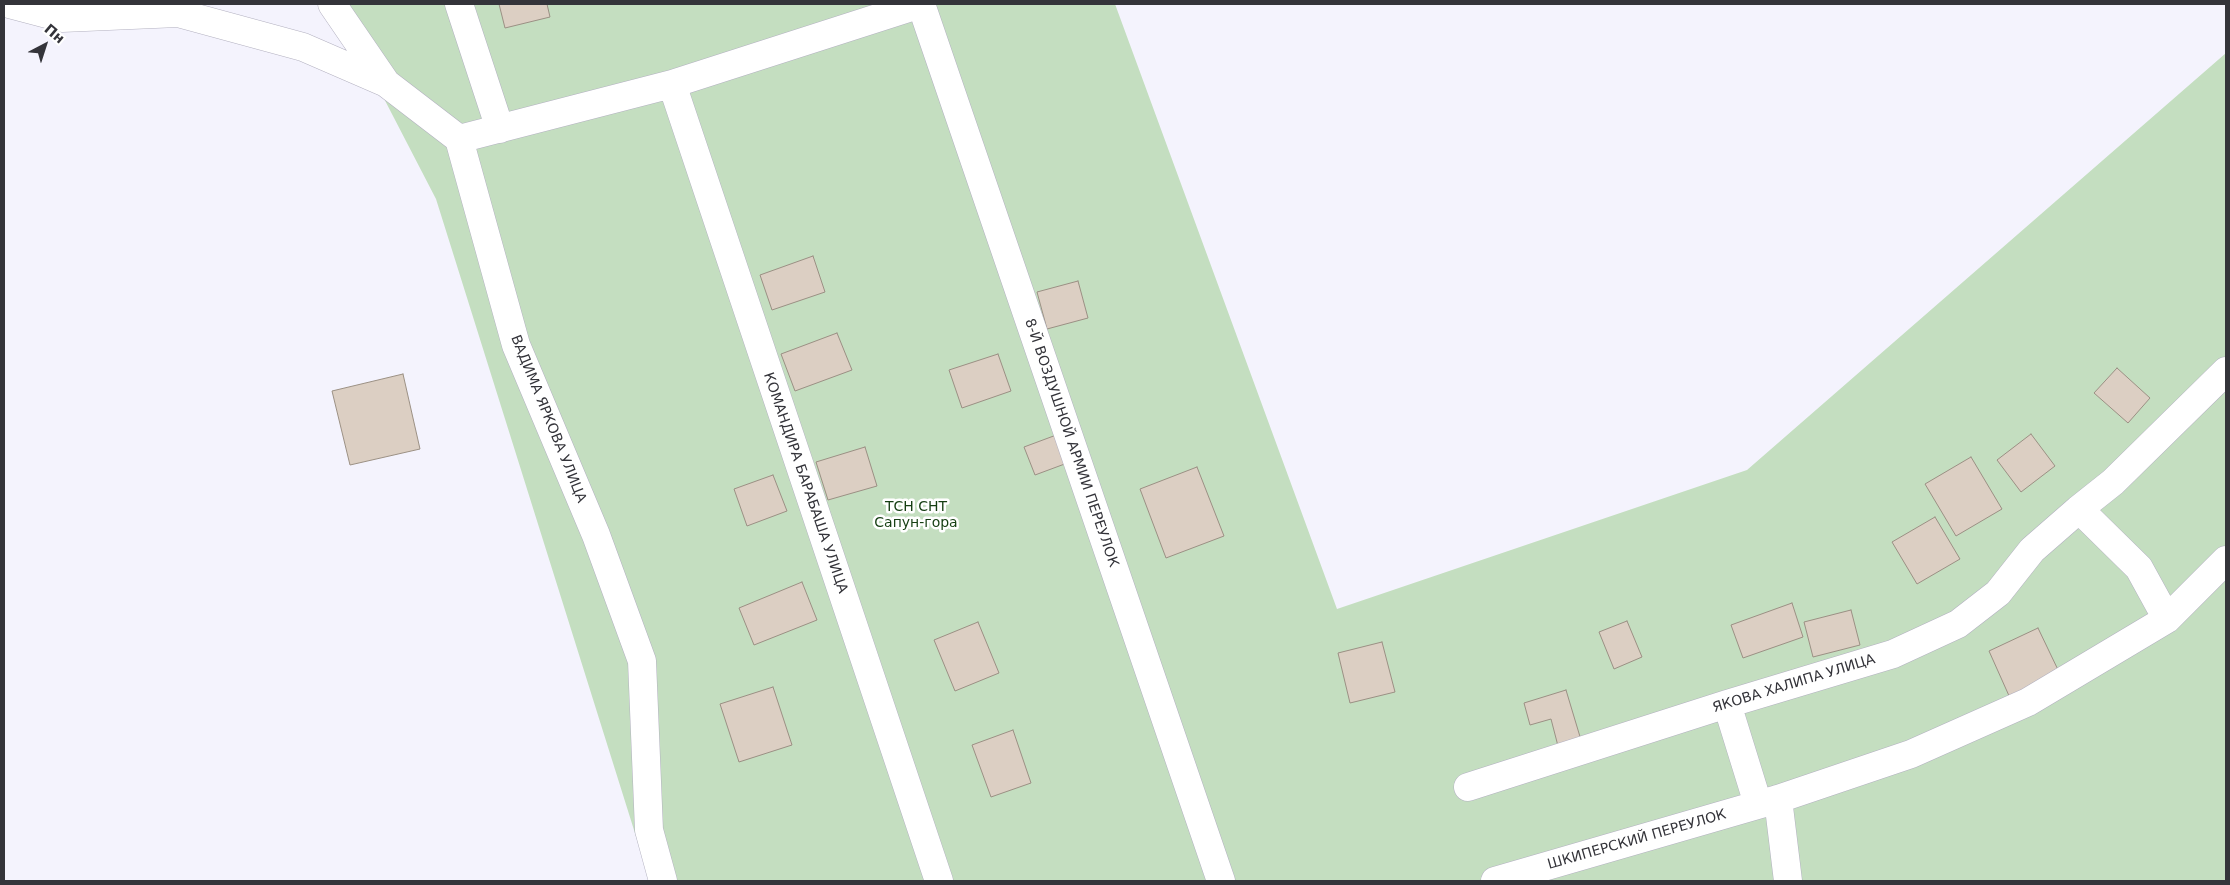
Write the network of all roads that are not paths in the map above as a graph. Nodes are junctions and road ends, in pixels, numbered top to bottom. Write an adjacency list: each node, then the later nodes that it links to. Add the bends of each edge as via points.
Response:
1 (9, 4): 5 (street, via 62,18 178,13 303,47)
2 (332, 4): 5 (street)
3 (459, 4): 7 (street)
4 (921, 4): 6 (street); 18 (street, 8-Й ВОЗДУШНОЙ АРМИИ ПЕРЕУЛОК)
5 (386, 83): 8 (street)
6 (672, 84): 7 (street); 17 (street, КОМАНДИРА БАРАБАША УЛИЦА)
7 (500, 129): 8 (street)
8 (459, 139): 16 (street, ВАДИМА ЯРКОВА УЛИЦА, via 516,345 596,535 642,661 649,830)
9 (2226, 371): 10 (street, ЯКОВА ХАЛИПА УЛИЦА, via 2113,482)
10 (2079, 509): 12 (street, via 2139,568); 13 (street, ЯКОВА ХАЛИПА УЛИЦА, via 2032,550 1998,593 1958,624 1893,654)
11 (2226, 560): 12 (street)
12 (2167, 619): 15 (street, via 2028,702 1911,754)
13 (1727, 704): 14 (street, ЯКОВА ХАЛИПА УЛИЦА); 15 (street)
14 (1468, 787)
15 (1768, 801): 19 (street, ШКИПЕРСКИЙ ПЕРЕУЛОК); 20 (street)
16 (663, 881)
17 (939, 881)
18 (1221, 881)
19 (1495, 881)
20 (1788, 881)

